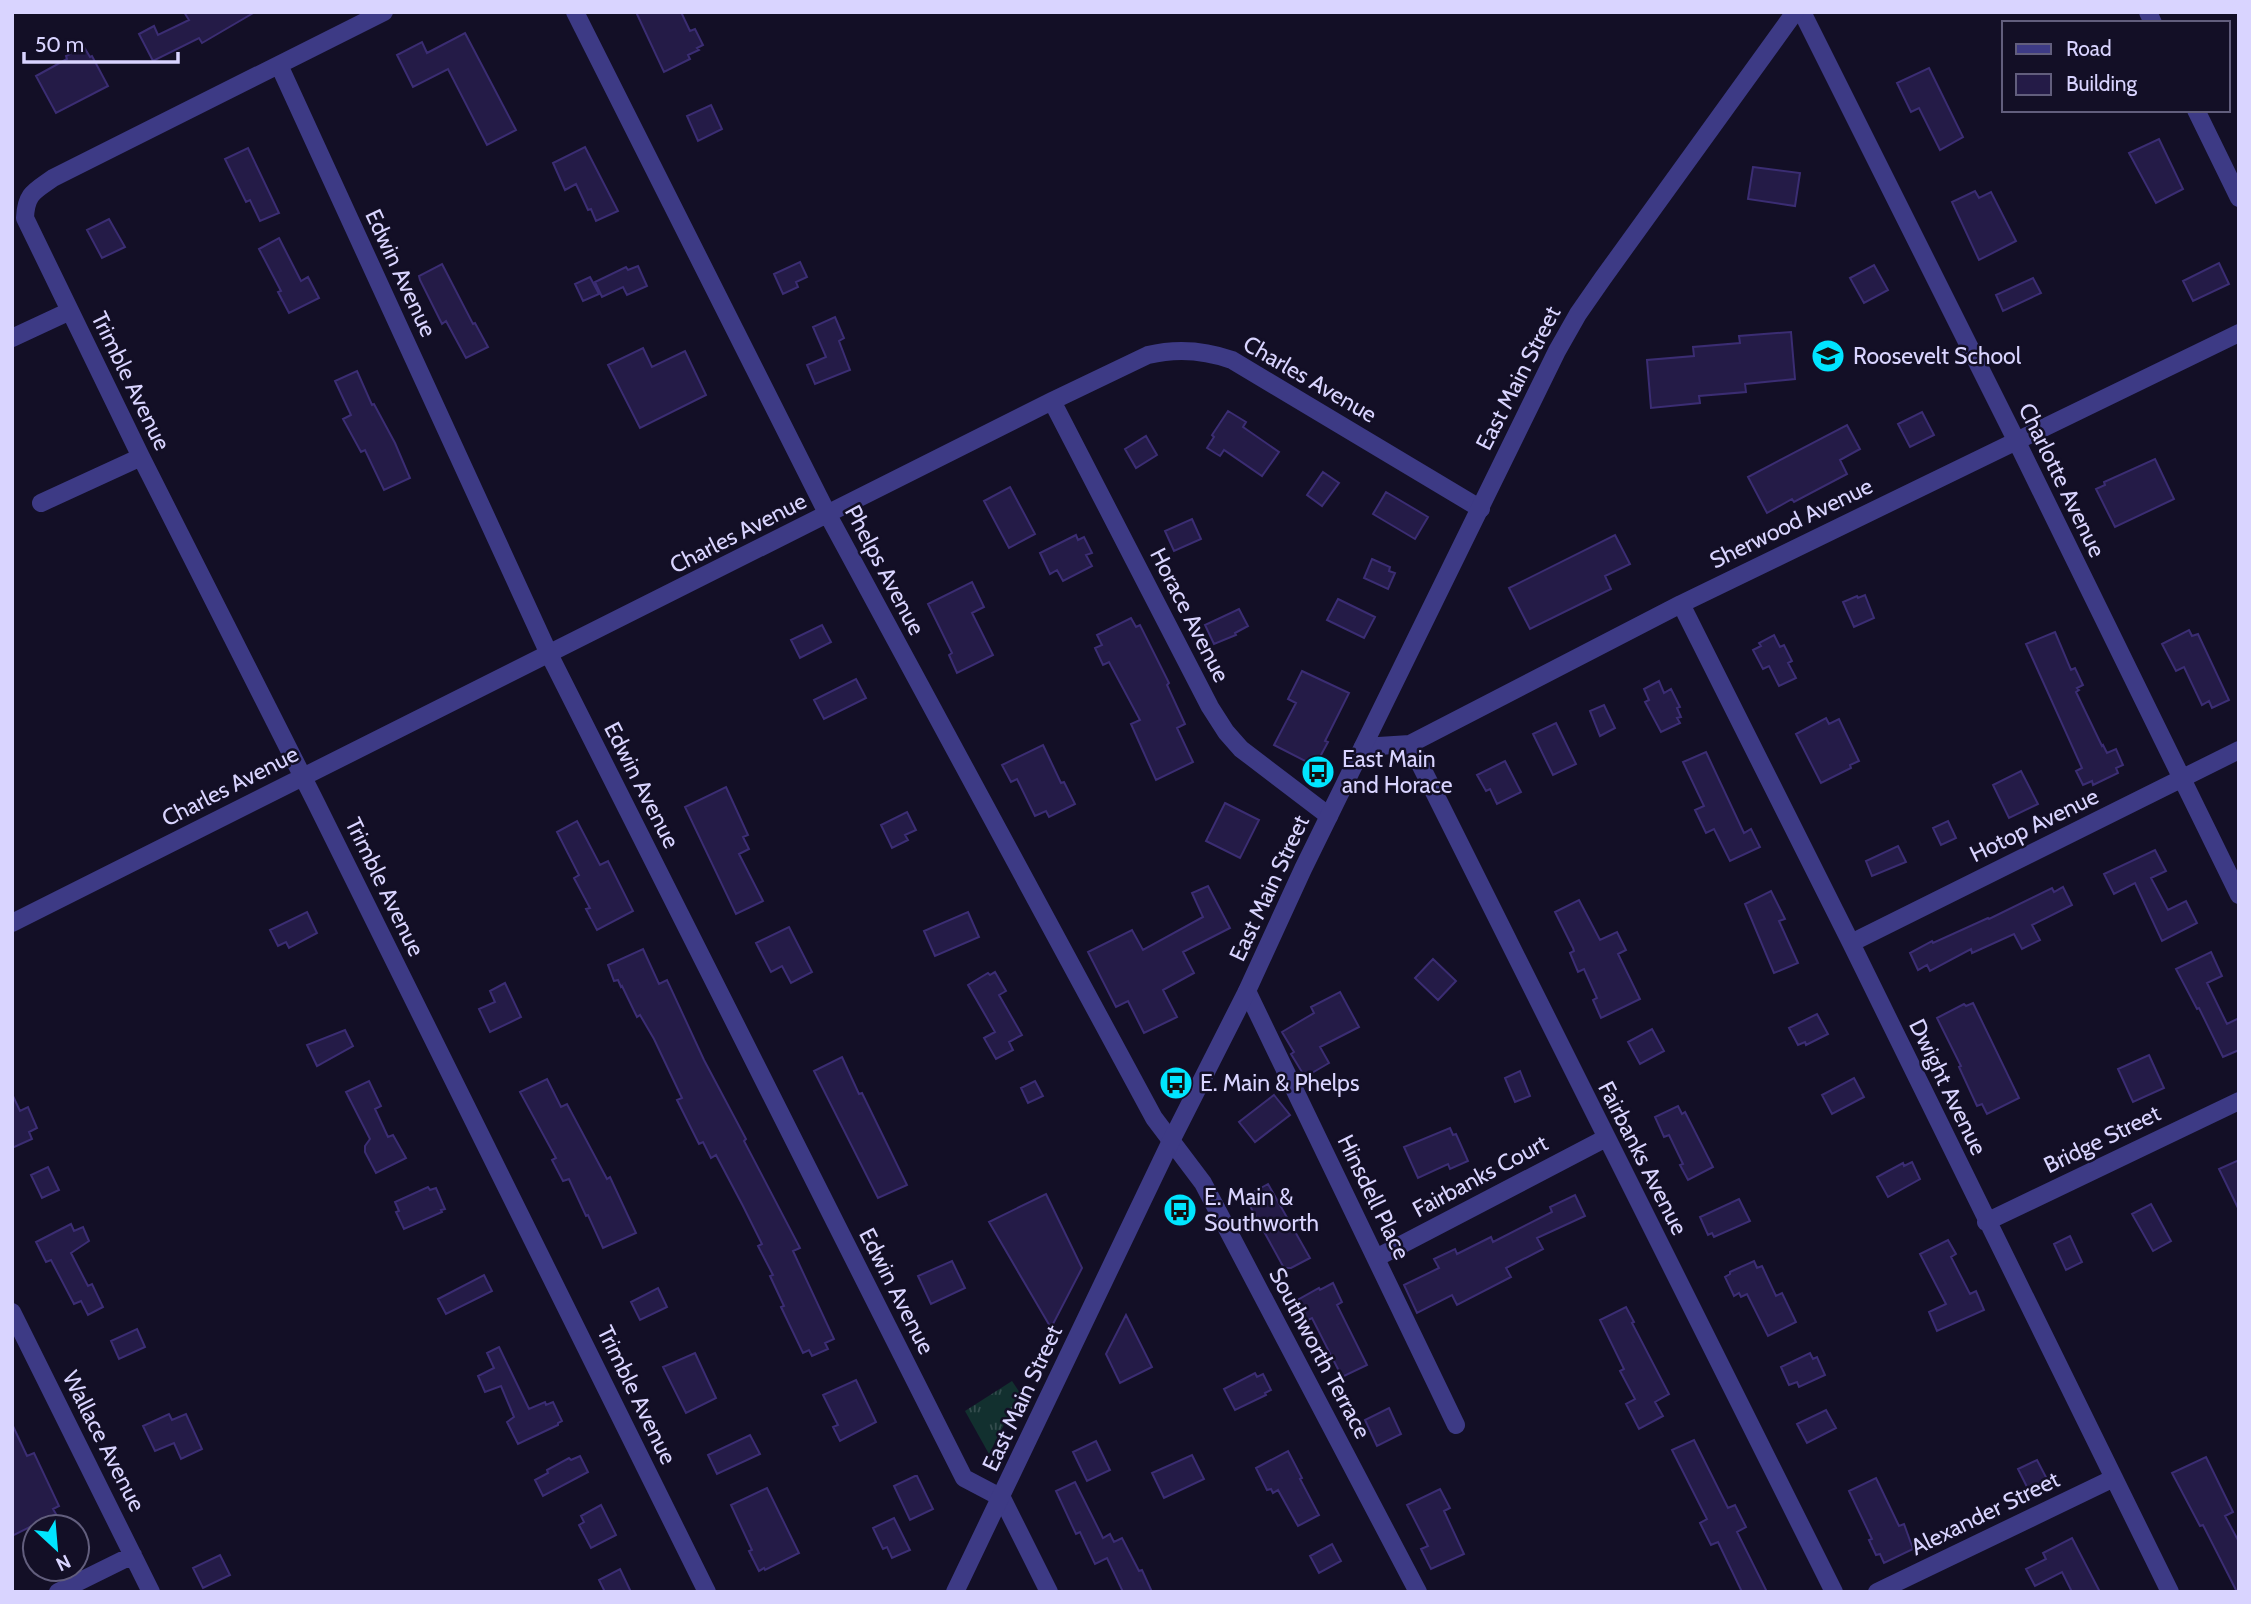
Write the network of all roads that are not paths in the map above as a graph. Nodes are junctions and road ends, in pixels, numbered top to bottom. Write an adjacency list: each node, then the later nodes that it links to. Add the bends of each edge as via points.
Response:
1 (384, 12): 5 (street)
2 (575, 12): 16 (street, Phelps Avenue)
3 (1795, 12): 15 (street, East Main Street, via 1578,314)
4 (1802, 12): 12 (street, Charlotte Avenue)
5 (279, 65): 8 (street, Trimble Avenue, via 53,178 29,195 25,218 29,230); 18 (street, Edwin Avenue)
6 (2197, 112): 7 (street)
7 (2239, 198)
8 (70, 311): 10 (street); 13 (street, Trimble Avenue)
9 (2239, 333): 12 (street, Sherwood Avenue)
10 (12, 338)
11 (1052, 401): 15 (street, Charles Avenue, via 1148,355 1185,350 1212,353); 16 (street, Charles Avenue); 24 (street, Horace Avenue, via 1226,732 1241,749)
12 (2016, 440): 17 (street, Sherwood Avenue); 23 (street, Charlotte Avenue)
13 (141, 457): 14 (street); 22 (street, Trimble Avenue)
14 (41, 503)
15 (1482, 509): 20 (street, East Main Street)
16 (828, 515): 18 (street, Charles Avenue); 31 (street, Phelps Avenue, via 1154,1118)
17 (1681, 604): 19 (street, Sherwood Avenue); 27 (street, Dwight Avenue)
18 (549, 654): 22 (street, Charles Avenue); 37 (street, Edwin Avenue, via 964,1478)
19 (1410, 744): 20 (street, Sherwood Avenue); 30 (street, Fairbanks Avenue)
20 (1363, 747): 24 (street, East Main Street)
21 (2239, 750): 23 (street, Hotop Avenue)
22 (303, 777): 26 (street, Charles Avenue); 41 (street, Trimble Avenue)
23 (2182, 780): 25 (street, Charlotte Avenue); 27 (street, Hotop Avenue)
24 (1329, 816): 28 (street, East Main Street)
25 (2239, 895)
26 (12, 923)
27 (1851, 943): 32 (street, Dwight Avenue)
28 (1247, 991): 31 (street, East Main Street); 33 (street, Hinsdell Place)
29 (2239, 1101): 32 (street, Bridge Street)
30 (1606, 1138): 33 (street, Fairbanks Court); 45 (street, Fairbanks Avenue)
31 (1171, 1141): 37 (street, East Main Street); 44 (street, Southworth Terrace, via 1203,1184)
32 (1986, 1222): 36 (street, Dwight Avenue)
33 (1376, 1258): 35 (street, Hinsdell Place)
34 (12, 1312): 38 (street, Wallace Avenue)
35 (1456, 1425)
36 (2114, 1478): 46 (street, Alexander Street); 47 (street, Dwight Avenue)
37 (1002, 1498): 42 (street, East Main Street); 43 (street)
38 (133, 1555): 39 (street); 40 (street, Wallace Avenue)
39 (58, 1592)
40 (151, 1592)
41 (707, 1592)
42 (955, 1592)
43 (1049, 1592)
44 (1418, 1592)
45 (1834, 1592)
46 (1877, 1592)
47 (2170, 1592)

